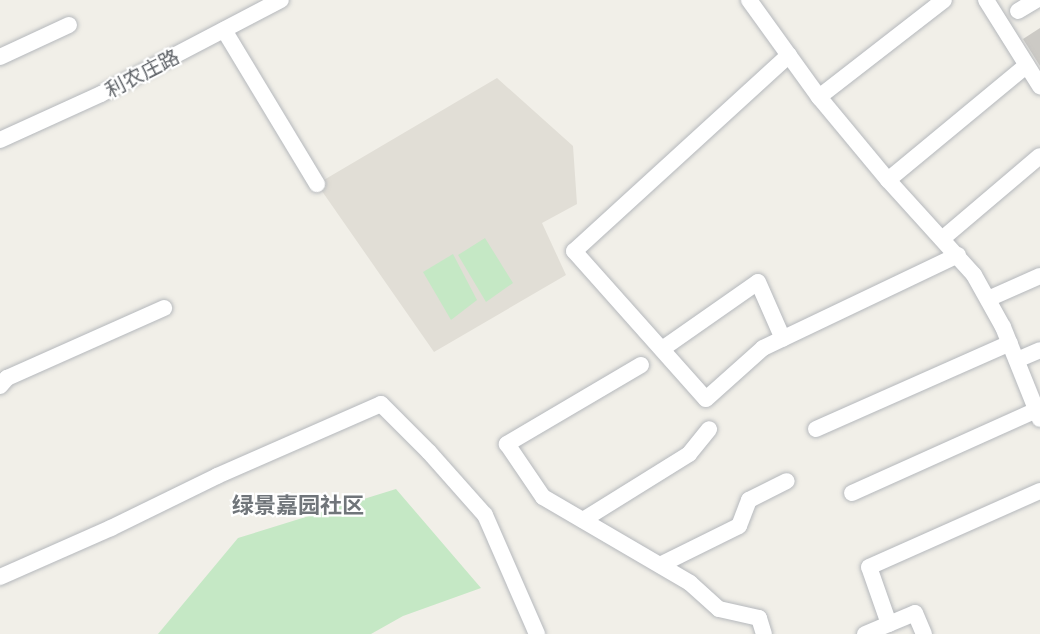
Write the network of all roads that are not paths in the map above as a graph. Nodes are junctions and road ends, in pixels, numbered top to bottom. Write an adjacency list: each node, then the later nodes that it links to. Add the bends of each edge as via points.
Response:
1 (280, 0): 6 (street, 利农庄路)
2 (944, 0): 14 (street)
3 (986, 0): 12 (street)
4 (1036, 0): 7 (street)
5 (754, 2): 10 (street)
6 (264, 4): 9 (street, 利农庄路)
7 (1018, 11)
8 (69, 25): 11 (street)
9 (224, 30): 15 (street, 利农庄路, via 101,94); 18 (street)
10 (789, 55): 14 (street); 24 (street, via 574,251 706,399 763,348)
11 (0, 57)
12 (1027, 65): 13 (street); 17 (street)
13 (1040, 86)
14 (819, 97): 17 (street)
15 (2, 133)
16 (1040, 156): 19 (street)
17 (888, 180): 19 (street)
18 (317, 184)
19 (942, 239): 20 (street)
20 (957, 255): 22 (street); 24 (street)
21 (1040, 276): 22 (street)
22 (988, 299): 25 (street)
23 (164, 308): 30 (street, via 7,378)
24 (783, 339): 26 (street, via 758,282)
25 (1010, 343): 28 (street); 33 (street)
26 (665, 347)
27 (1040, 350): 28 (street)
28 (1017, 360): 31 (street)
29 (642, 365): 37 (street, via 507,444 543,497)
30 (0, 386)
31 (1038, 415): 36 (street)
32 (709, 429): 37 (street, via 689,454)
33 (816, 429)
34 (787, 481): 38 (street, via 748,500 739,525)
35 (1040, 491): 40 (street, via 869,567)
36 (852, 493)
37 (583, 520): 38 (street)
38 (660, 565): 42 (street, via 690,583 719,609 759,618)
39 (0, 577): 41 (street, via 381,404 485,515)
40 (889, 624): 43 (street); 44 (street, via 915,613)
41 (537, 634)
42 (764, 634)
43 (866, 634)
44 (924, 634)

